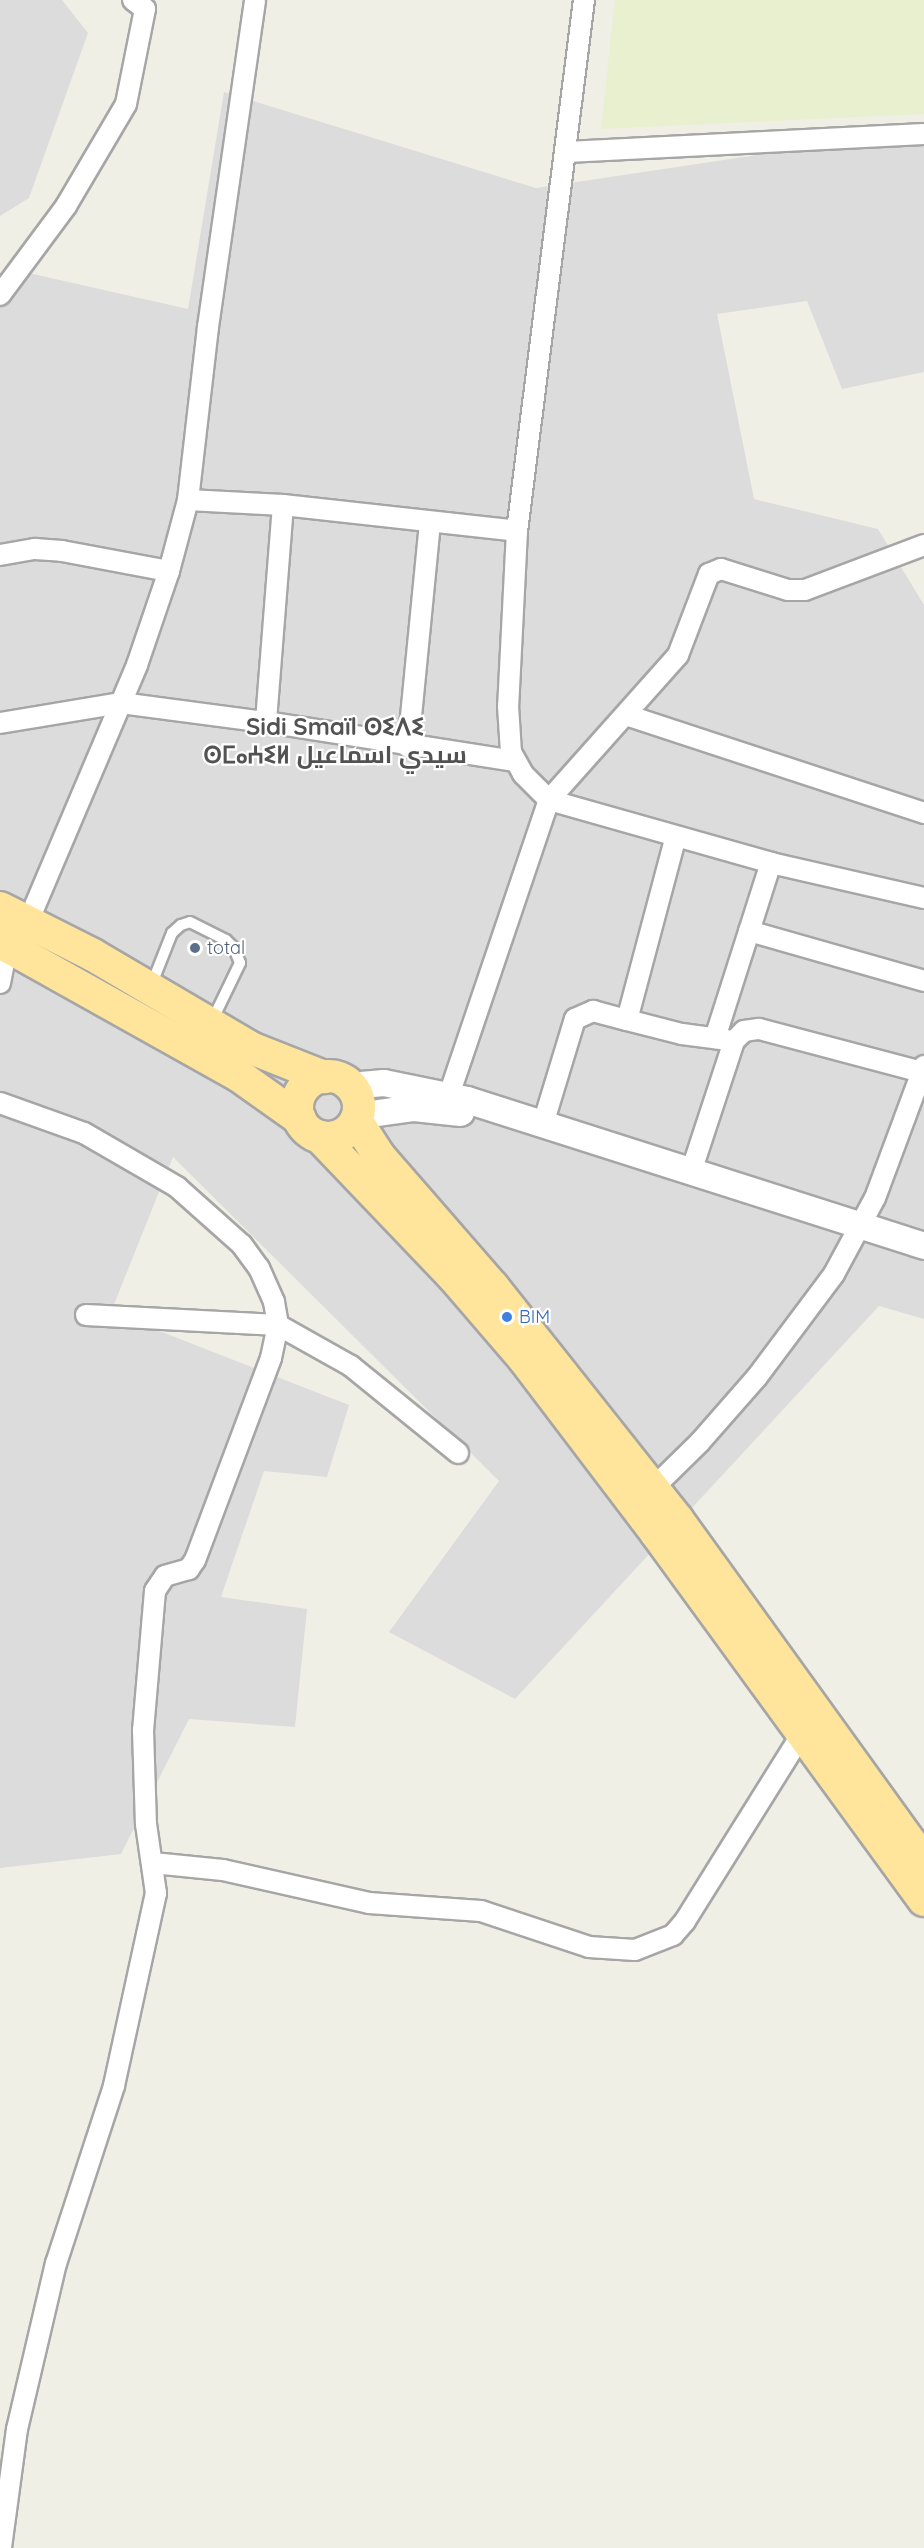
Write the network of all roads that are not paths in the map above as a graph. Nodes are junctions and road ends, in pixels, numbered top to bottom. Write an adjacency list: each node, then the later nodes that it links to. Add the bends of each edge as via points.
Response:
1 (133, 0): 6 (street, via 145,9 126,104 66,206)
2 (255, 0): 7 (street, via 208,327)
3 (584, 0): 5 (street)
4 (924, 134): 5 (street)
5 (567, 152): 10 (street)
6 (0, 295)
7 (188, 500): 8 (street); 13 (street)
8 (283, 505): 9 (street); 16 (street)
9 (430, 524): 10 (street); 18 (street)
10 (517, 531): 19 (street, via 507,736)
11 (924, 544): 15 (street, via 806,590 788,590 714,570 704,581 678,655)
12 (0, 555): 13 (street, via 35,549 62,551)
13 (169, 571): 14 (street)
14 (121, 704): 16 (street); 17 (street); 26 (street)
15 (626, 715): 20 (street); 21 (street)
16 (267, 722): 18 (street)
17 (0, 723)
18 (408, 747): 19 (street)
19 (515, 761): 20 (street)
20 (549, 800): 22 (street); 37 (street)
21 (924, 813)
22 (676, 836): 23 (street); 32 (street)
23 (771, 863): 24 (street); 27 (street)
24 (924, 898)
25 (0, 908): 26 (main road)
26 (28, 921): 31 (main road)
27 (749, 931): 29 (street); 34 (street)
28 (4, 944): 30 (street); 41 (main road, via 238,1075)
29 (924, 981)
30 (0, 983)
31 (150, 988): 33 (main road); 33 (lane, via 172,933 181,925 190,922 226,940 240,963)
32 (627, 1020): 34 (street, via 682,1034); 40 (street, via 593,1011 575,1019)
33 (209, 1026): 36 (main road, via 275,1059)
34 (725, 1039): 35 (street, via 759,1029); 42 (street)
35 (923, 1069): 43 (street, via 893,1156)
36 (337, 1081): 37 (street, via 384,1083); 39 (main road, via 358,1100); 41 (main road, via 302,1092)
37 (449, 1095): 40 (street)
38 (0, 1103): 47 (street, via 84,1132 177,1187 242,1245 259,1268)
39 (357, 1118): 41 (main road, via 345,1133); 43 (street, via 414,1108 467,1115); 49 (main road, via 379,1156 501,1296)
40 (543, 1124): 42 (street)
41 (310, 1128): 49 (main road, via 489,1317)
42 (691, 1172): 43 (street)
43 (859, 1232): 44 (street); 45 (street); 49 (street, via 784,1343 700,1442)
44 (924, 1246)
45 (924, 1260)
46 (86, 1315): 47 (street)
47 (278, 1325): 48 (street, via 351,1366); 52 (street, via 267,1367 195,1560 189,1569 165,1576 155,1592 142,1730 146,1824)
48 (458, 1453)
49 (644, 1496): 50 (main road); 51 (main road)
50 (802, 1734): 52 (street, via 686,1921 673,1935 635,1950 588,1947 481,1911 369,1903 223,1870); 53 (main road)
51 (924, 1860)
52 (153, 1863): 54 (street, via 156,1893 135,1994 114,2086 56,2263 17,2428)
53 (924, 1900)
54 (1, 2548)

